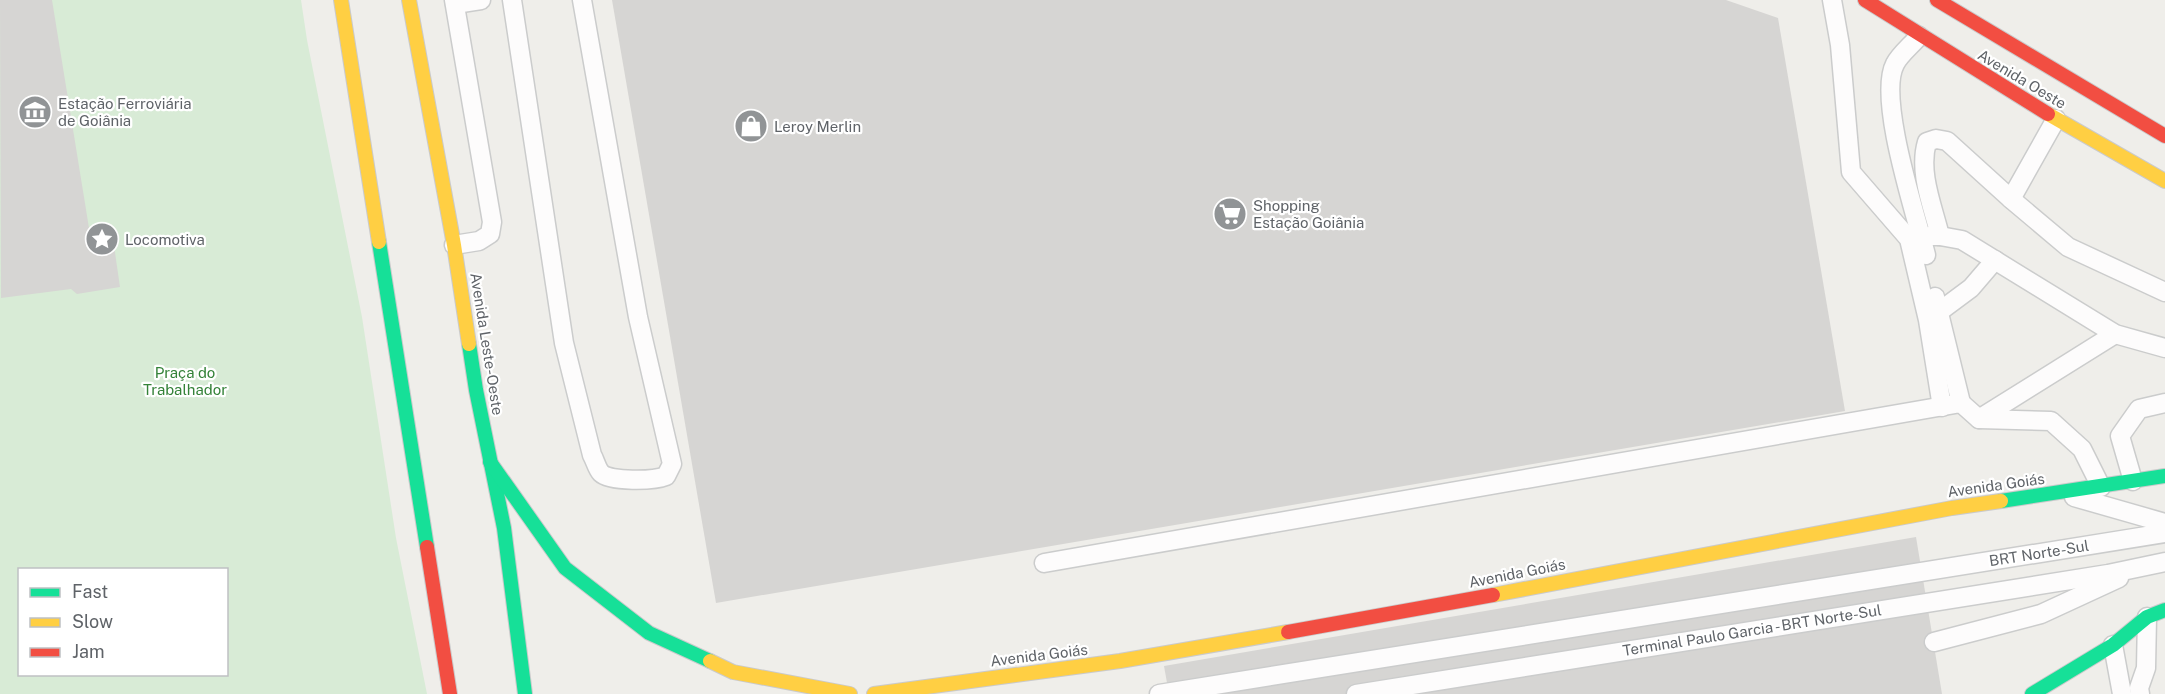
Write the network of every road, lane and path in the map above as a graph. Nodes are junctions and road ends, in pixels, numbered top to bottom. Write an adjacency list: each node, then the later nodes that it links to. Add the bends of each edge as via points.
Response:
1 (341, 0): 42 (main road)
2 (409, 0): 17 (main road, Avenida Leste-Oeste)
3 (481, 0): 9 (lane)
4 (512, 0): 5 (lane, via 564,343 592,455 601,473 611,478 656,480 666,476 672,464 638,317)
5 (582, 0)
6 (1832, 0): 16 (lane, via 1840,45 1851,172)
7 (1865, 0): 10 (main road, Avenida Oeste)
8 (1937, 0): 12 (main road, Avenida Oeste)
9 (454, 2): 17 (lane, via 492,222 490,234 479,241)
10 (1919, 36): 11 (main road, Avenida Oeste); 16 (lane, via 1895,64 1889,86)
11 (2056, 119): 13 (main road, Avenida Oeste); 14 (lane)
12 (2165, 136)
13 (2165, 181)
14 (2011, 199): 15 (lane, via 1947,141 1927,142 1924,169); 19 (lane, via 2068,247)
15 (1940, 236): 16 (lane); 18 (lane, via 1962,240)
16 (1915, 238): 20 (lane)
17 (454, 245): 27 (main road, Avenida Leste-Oeste)
18 (1995, 260): 20 (lane, via 1971,288); 21 (lane)
19 (2165, 292)
20 (1934, 316): 23 (lane); 25 (lane)
21 (2115, 334): 22 (lane); 26 (lane)
22 (2165, 348)
23 (1961, 403): 25 (lane); 26 (lane)
24 (2165, 403): 29 (lane, via 2139,409 2120,436)
25 (1942, 407): 34 (lane)
26 (1979, 419): 30 (lane, via 2051,421 2082,449)
27 (490, 462): 43 (main road, Avenida Leste-Oeste, via 504,528); 44 (main road, via 566,568 649,633 733,672)
28 (2165, 476): 29 (main road, Avenida Goiás)
29 (2133, 482): 30 (main road, Avenida Goiás)
30 (2101, 488): 31 (main road, Avenida Goiás)
31 (2058, 493): 32 (lane); 45 (main road, Avenida Goiás, via 1940,510 1120,662)
32 (2165, 523)
33 (2165, 533): 36 (lane, BRT Norte-Sul)
34 (1044, 563)
35 (2157, 563): 39 (lane, via 2041,615); 47 (lane, Terminal Paulo Garcia - BRT Norte-Sul)
36 (1912, 573): 46 (lane, Terminal Paulo Garcia - BRT Norte-Sul)
37 (2165, 610): 38 (main road)
38 (2147, 617): 40 (main road); 50 (lane, via 2146,668)
39 (1934, 642)
40 (2113, 645): 41 (main road); 49 (lane)
41 (2052, 689): 48 (main road)
42 (450, 694)
43 (525, 694)
44 (850, 694)
45 (874, 694)
46 (1160, 694)
47 (1356, 694)
48 (2032, 694)
49 (2122, 694)
50 (2140, 694)

